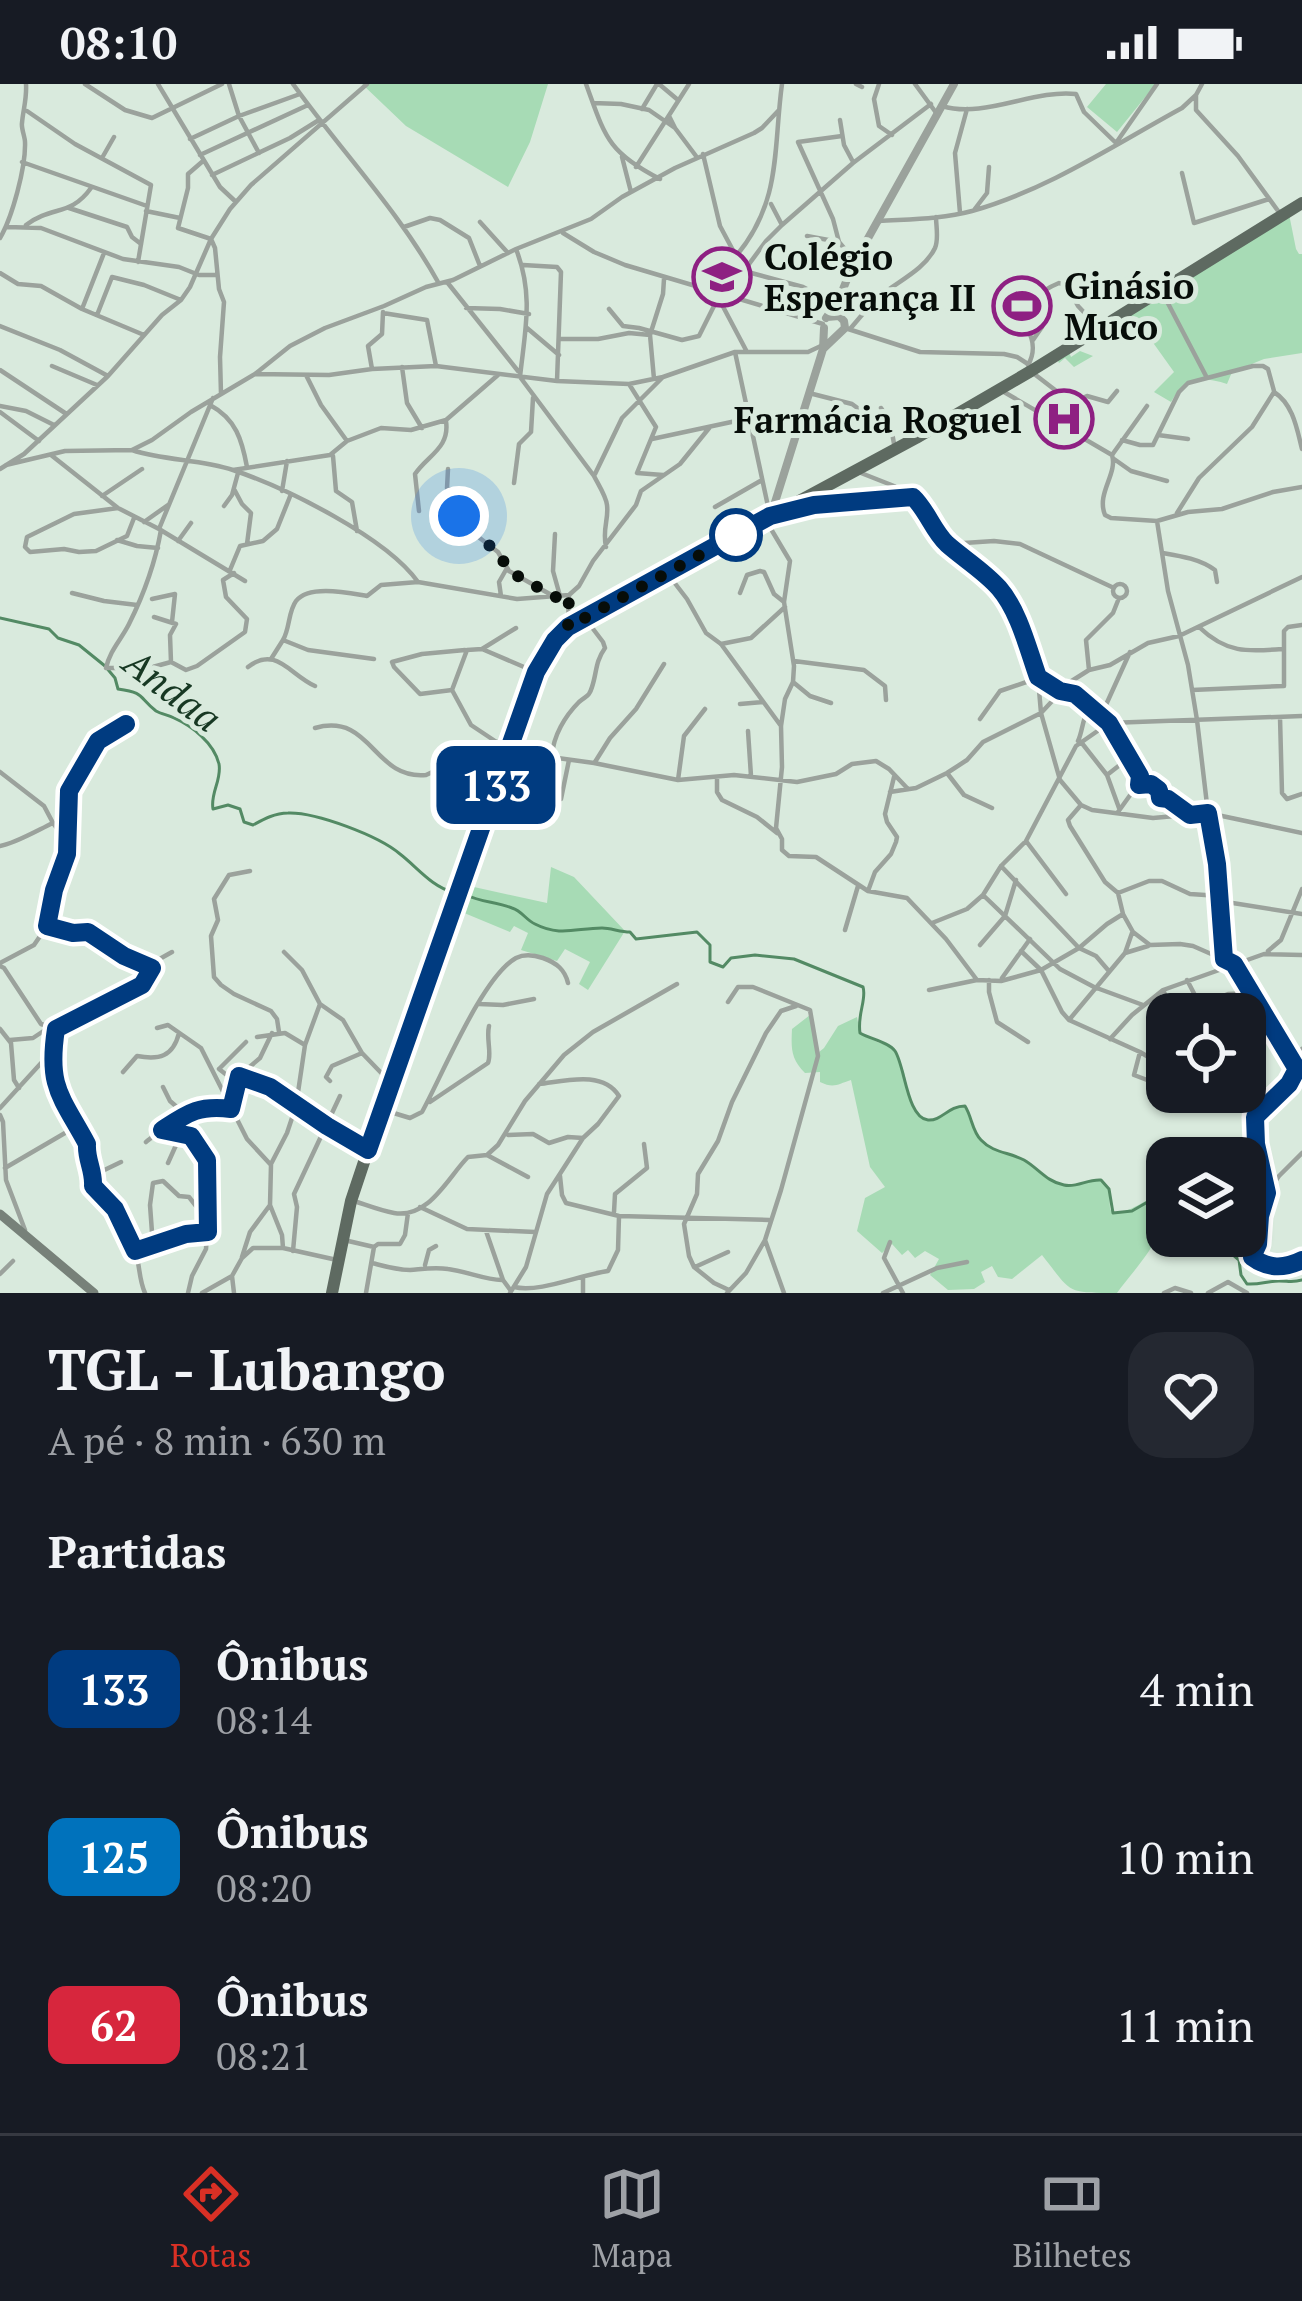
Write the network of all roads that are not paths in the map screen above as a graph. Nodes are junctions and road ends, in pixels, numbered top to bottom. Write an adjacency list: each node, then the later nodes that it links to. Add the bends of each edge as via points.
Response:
1 (26, 84): 32 (street)
2 (85, 84): 18 (street)
3 (101, 84): 18 (street)
4 (158, 84): 28 (street)
5 (226, 84): 28 (street); 33 (street)
6 (293, 84): 19 (street)
7 (367, 84): 36 (street)
8 (586, 84): 22 (street)
9 (658, 84): 21 (street); 26 (street)
10 (689, 84): 21 (street)
11 (782, 84): 29 (street)
12 (879, 84): 40 (street, via 879,125)
13 (916, 84): 23 (street)
14 (954, 84): 30 (street)
15 (1157, 84): 16 (street); 44 (street)
16 (1171, 84)
17 (1202, 84): 20 (street)
18 (96, 92): 28 (street, via 152,118)
19 (300, 94): 24 (street); 33 (street)
20 (1196, 95): 25 (street); 31 (street)
21 (678, 100): 34 (street)
22 (593, 103): 26 (street); 46 (street)
23 (931, 104): 30 (street); 40 (street)
24 (308, 105): 36 (street); 39 (street)
25 (1181, 108): 31 (street); 44 (street)
26 (642, 109): 37 (street)
27 (968, 109): 30 (street); 44 (street, via 1076,94); 67 (street, via 955,153)
28 (172, 110): 43 (street)
29 (779, 110): 47 (street, via 762,128); 61 (street)
30 (939, 110): 71 (street)
31 (1196, 110): 60 (street)
32 (27, 111): 49 (street); 50 (street)
33 (239, 116): 39 (street); 43 (street)
34 (669, 116): 37 (street); 38 (street)
35 (839, 120): 42 (street)
36 (322, 121): 45 (street); 62 (street); 75 (street)
37 (665, 124): 38 (street); 52 (street)
38 (675, 128): 47 (street)
39 (249, 134): 45 (street); 48 (street)
40 (892, 135): 51 (street)
41 (114, 136): 49 (street)
42 (842, 136): 51 (street); 58 (street, via 798,140)
43 (190, 139): 48 (street)
44 (1115, 143): 66 (street, via 1052,181)
45 (259, 153): 55 (street)
46 (622, 155): 52 (street); 59 (street)
47 (700, 156): 56 (street); 85 (street)
48 (202, 158): 55 (street); 70 (street, via 188,173)
49 (101, 159): 65 (street, via 152,185)
50 (22, 162): 57 (street); 77 (street)
51 (853, 163): 58 (street)
52 (636, 167): 56 (street)
53 (989, 167): 66 (street, via 987,193)
54 (1182, 173): 60 (street, via 1194,223)
55 (212, 175): 62 (street)
56 (660, 178): 59 (street)
57 (91, 188): 64 (street); 65 (street)
58 (821, 190): 73 (street); 80 (street)
59 (631, 192): 76 (street)
60 (1269, 199): 68 (street)
61 (769, 201): 73 (street); 85 (street)
62 (236, 202): 79 (street)
63 (1300, 207): 68 (main road)
64 (69, 208): 74 (street); 81 (street, via 127,227)
65 (147, 209): 70 (street); 81 (street)
66 (974, 210): 67 (street)
67 (960, 213): 69 (street)
68 (1282, 215): 96 (main road)
69 (936, 217): 71 (street); 104 (street, via 934,249)
70 (180, 218): 79 (street, via 178,230)
71 (879, 220): 89 (street)
72 (480, 222): 83 (street)
73 (782, 225): 90 (street)
74 (25, 226): 77 (street); 84 (street)
75 (404, 227): 88 (street, via 440,220 469,238); 95 (street)
76 (561, 232): 82 (street); 94 (street)
77 (2, 233)
78 (807, 236): 80 (street)
79 (211, 239): 92 (street); 93 (street)
80 (838, 242): 89 (street)
81 (141, 244): 86 (street)
82 (516, 249): 83 (street); 87 (street)
83 (508, 253): 88 (street)
84 (104, 254): 86 (street); 101 (street)
85 (736, 254): 90 (street)
86 (138, 262): 92 (street)
87 (523, 265): 105 (street); 115 (street, via 560,269)
88 (480, 267): 95 (street)
89 (852, 267): 99 (street)
90 (744, 271): 97 (street); 99 (street)
91 (0, 273): 101 (street)
92 (196, 273): 93 (street); 98 (street)
93 (218, 275): 142 (street)
94 (664, 277): 97 (street); 113 (street)
95 (442, 282): 100 (street); 102 (street)
96 (1161, 290): 112 (main road); 133 (street)
97 (722, 295): 108 (street); 113 (street, via 699,336); 119 (street)
98 (181, 299): 107 (street, via 115,276); 114 (street)
99 (838, 303): 104 (street); 108 (street); 111 (street)
100 (466, 308): 105 (street); 130 (street)
101 (82, 309): 107 (street)
102 (384, 309): 122 (street, via 427,320); 125 (street, via 382,334 368,346); 128 (street, via 325,328)
103 (609, 309): 113 (street, via 621,326)
104 (867, 310): 111 (street)
105 (529, 314): 110 (street)
106 (1016, 314): 116 (street)
107 (97, 315): 114 (street)
108 (824, 323): 111 (street, via 831,335); 111 (street, via 836,314); 117 (street)
109 (0, 326): 131 (street)
110 (527, 328): 120 (street); 130 (street)
111 (843, 328): 117 (street); 124 (street, via 920,352 1004,354)
112 (1099, 328): 116 (street, via 1059,283 1037,297 1042,327); 124 (main road)
113 (650, 333): 115 (street); 134 (street)
114 (144, 335): 131 (street)
115 (560, 339): 120 (street)
116 (1034, 340): 124 (street)
117 (824, 347): 119 (street); 141 (street)
118 (735, 352): 119 (street); 132 (street); 150 (street)
119 (747, 352)
120 (559, 355): 135 (street)
121 (52, 366): 137 (street)
122 (436, 366): 123 (street); 129 (street)
123 (402, 367): 125 (street); 155 (street, via 407,403)
124 (1032, 368): 138 (main road); 139 (street, via 1070,403 1087,396 1108,402)
125 (372, 369): 127 (street)
126 (0, 370): 149 (street)
127 (306, 373): 128 (street); 161 (street)
128 (255, 374): 142 (street)
129 (498, 375): 130 (street); 151 (street)
130 (520, 375): 135 (street); 143 (street)
131 (108, 376): 137 (street)
132 (662, 377): 134 (street); 145 (street)
133 (1207, 378): 140 (street, via 1263,366); 156 (street, via 1179,392)
134 (654, 379): 136 (street)
135 (557, 381): 136 (street)
136 (629, 384): 145 (street)
137 (98, 386): 149 (street)
138 (1000, 389): 163 (main road); 167 (street)
139 (1117, 391)
140 (1274, 392): 164 (street, via 1289,407); 192 (street)
141 (809, 393): 152 (street, via 852,404); 194 (street)
142 (221, 394): 144 (street)
143 (533, 394): 177 (street); 180 (street)
144 (211, 402): 162 (street); 168 (street); 171 (street, via 237,431)
145 (639, 403): 158 (street, via 654,423); 177 (street, via 618,424)
146 (1147, 406): 159 (street)
147 (881, 408): 163 (street)
148 (0, 409): 153 (street); 160 (street)
149 (65, 413): 153 (street)
150 (750, 418): 154 (street); 178 (street)
151 (446, 420): 155 (street); 191 (street, via 442,447 415,474)
152 (874, 420)
153 (54, 425): 160 (street)
154 (710, 427): 158 (street); 176 (street)
155 (422, 428): 161 (street, via 381,428)
156 (1158, 435): 157 (street); 159 (street, via 1153,446)
157 (1188, 439)
158 (652, 440): 176 (street, via 637,473)
159 (1122, 440): 167 (street)
160 (39, 441): 170 (street)
161 (347, 441): 165 (street)
162 (132, 449): 166 (street); 168 (street)
163 (895, 449): 174 (main road)
164 (1302, 449)
165 (333, 454): 169 (street); 199 (street, via 336,491 351,501)
166 (51, 455): 170 (street); 185 (street)
167 (1113, 457): 179 (street); 195 (street, via 1105,515)
168 (189, 459): 175 (street); 187 (street)
169 (287, 461): 171 (street); 183 (street)
170 (3, 467)
171 (247, 467): 175 (street)
172 (448, 469): 210 (street, via 448,490 461,495 461,523)
173 (142, 470): 185 (street)
174 (856, 470): 186 (street); 194 (main road)
175 (236, 472): 182 (street); 183 (street)
176 (663, 475): 206 (street, via 641,490)
177 (594, 476): 206 (street, via 608,507)
178 (762, 480): 189 (street); 194 (street)
179 (1166, 481)
180 (514, 483)
181 (1302, 487): 192 (street)
182 (234, 489): 188 (street); 204 (street, via 251,513)
183 (281, 490): 184 (street)
184 (291, 494): 199 (street); 204 (street, via 277,529)
185 (102, 496): 190 (street)
186 (913, 497): 194 (street, via 814,505); 205 (street)
187 (168, 505): 196 (street); 198 (street)
188 (224, 506)
189 (715, 507)
190 (118, 508): 193 (street); 201 (street, via 74,514 24,542 29,552 86,552)
191 (419, 511)
192 (1176, 514): 195 (street)
193 (134, 518): 196 (street); 201 (street)
194 (768, 518): 212 (main road); 225 (street, via 789,556)
195 (1156, 521): 208 (street)
196 (144, 522): 198 (street)
197 (191, 523): 202 (street)
198 (160, 530): 202 (street); 207 (street)
199 (357, 531): 216 (street)
200 (555, 534): 222 (street)
201 (116, 540): 207 (street)
202 (178, 541): 211 (street)
203 (969, 543): 205 (street); 209 (street); 217 (street, via 1020,544)
204 (247, 544): 211 (street)
205 (949, 544): 209 (street)
206 (606, 547): 220 (street)
207 (158, 548): 226 (street)
208 (1162, 553): 215 (street, via 1210,566); 234 (street)
209 (964, 555): 251 (street, via 1002,591)
210 (507, 568): 221 (street); 222 (street)
211 (232, 571): 214 (street); 244 (street, via 223,580 225,595 248,629 196,666 183,670)
212 (667, 572): 228 (main road); 236 (street, via 706,633)
213 (1302, 577): 231 (street)
214 (245, 581)
215 (1216, 582)
216 (418, 583): 221 (street); 235 (street, via 381,585 367,596 304,594)
217 (1114, 588): 223 (street); 223 (street, via 1127,589)
218 (72, 593): 226 (street)
219 (740, 593): 225 (street, via 747,575 764,572)
220 (569, 595): 222 (street); 232 (street)
221 (501, 596): 222 (street)
222 (558, 597)
223 (1119, 598): 248 (street, via 1086,640)
224 (152, 599): 229 (street, via 175,594)
225 (784, 604): 236 (street, via 751,638); 243 (street)
226 (137, 605): 244 (street, via 106,668)
227 (154, 617): 229 (street)
228 (584, 617): 232 (main road); 280 (street, via 604,648 591,692 562,723)
229 (172, 622): 244 (street)
230 (1302, 625): 239 (street, via 1286,628)
231 (1197, 626): 234 (street); 239 (street, via 1230,649)
232 (568, 627): 249 (main road)
233 (516, 628): 237 (street)
234 (1179, 637): 240 (street); 256 (street)
235 (283, 640): 241 (street); 242 (street)
236 (722, 644): 262 (street)
237 (482, 649): 238 (street); 249 (street)
238 (467, 650): 255 (street); 255 (street, via 392,662 420,694)
239 (1282, 650): 256 (street, via 1282,687)
240 (1130, 652): 246 (street); 250 (street)
241 (271, 659): 247 (street); 254 (street)
242 (374, 659)
243 (794, 661): 252 (street); 260 (street, via 864,670 885,686)
244 (171, 662)
245 (664, 664): 283 (street)
246 (1110, 665): 248 (street); 250 (street)
247 (248, 668)
248 (1089, 670): 253 (street)
249 (536, 672): 279 (main road)
250 (1120, 674): 270 (street)
251 (1038, 677): 257 (street); 259 (street); 271 (street, via 1000,691)
252 (793, 682): 263 (street); 275 (street)
253 (1070, 682): 257 (street); 258 (street)
254 (315, 686)
255 (452, 690): 279 (street, via 472,725)
256 (1192, 690): 272 (street)
257 (1060, 691): 258 (street); 261 (street)
258 (1075, 694): 266 (street)
259 (1039, 699): 261 (street); 267 (street)
260 (886, 700)
261 (1049, 701): 267 (street)
262 (763, 702): 264 (street); 275 (street)
263 (831, 703)
264 (740, 704)
265 (705, 709): 290 (street, via 684,736)
266 (1089, 709): 270 (street); 278 (street)
267 (1041, 713): 285 (street, via 983,742); 291 (street)
268 (1302, 716): 269 (street)
269 (1280, 717): 272 (street); 296 (street, via 1282,793)
270 (1100, 718): 273 (street)
271 (980, 719)
272 (1197, 720): 273 (street); 301 (street)
273 (1109, 723): 278 (street); 281 (street)
274 (126, 724): 306 (street, via 99,739 74,781)
275 (782, 725): 292 (street)
276 (315, 728): 279 (street, via 357,732 383,761 414,776)
277 (748, 731): 287 (street)
278 (1078, 744): 286 (street); 291 (street)
279 (503, 746): 280 (street); 370 (main road)
280 (552, 756): 282 (street)
281 (1130, 757): 286 (street); 293 (street)
282 (569, 760): 283 (street); 297 (street)
283 (594, 763): 290 (street)
284 (0, 772): 303 (street, via 44,806)
285 (947, 773): 294 (street); 299 (street, via 964,795)
286 (1106, 775): 300 (street)
287 (752, 776): 288 (street); 292 (street)
288 (717, 777): 290 (street); 304 (street, via 722,800)
289 (894, 777): 292 (street, via 876,761); 294 (street); 295 (street)
290 (678, 780)
291 (1060, 780): 298 (street); 307 (street)
292 (779, 782): 304 (street)
293 (1139, 785): 300 (street); 302 (street, via 1151,784)
294 (908, 789): 295 (street)
295 (890, 792): 316 (street, via 885,814 896,842)
296 (1302, 794)
297 (561, 800)
298 (1081, 805): 300 (street); 317 (street, via 1070,826)
299 (992, 808)
300 (1118, 810): 302 (street)
301 (1208, 813): 302 (street); 305 (street); 320 (street)
302 (1190, 815)
303 (53, 824): 306 (street); 308 (street)
304 (777, 832): 314 (street, via 784,853 816,857)
305 (1302, 833)
306 (67, 841): 326 (street)
307 (1026, 842): 309 (street); 318 (street)
308 (0, 846)
309 (1008, 858): 310 (street); 312 (street)
310 (1001, 866): 312 (street); 319 (street)
311 (250, 871): 375 (street, via 230,875 214,899 212,970 221,986 271,1010)
312 (1010, 873): 313 (street)
313 (1016, 880): 324 (street); 333 (street)
314 (858, 886): 316 (street); 327 (street)
315 (1302, 890): 321 (street)
316 (868, 891): 325 (street, via 907,898)
317 (1118, 893): 320 (street, via 1162,881); 322 (street)
318 (1066, 894)
319 (983, 895): 324 (street); 325 (street)
320 (1220, 899): 321 (street); 340 (street)
321 (1293, 912): 323 (street); 338 (street, via 1281,940)
322 (1124, 914): 328 (street); 333 (street)
323 (1302, 914)
324 (1005, 916): 330 (street); 331 (street)
325 (932, 923): 347 (street)
326 (47, 926): 343 (street, via 36,944); 344 (street, via 88,932)
327 (845, 930)
328 (1133, 932): 332 (street); 337 (street)
329 (437, 936): 370 (street)
330 (1030, 939): 334 (street); 341 (street)
331 (980, 945)
332 (1150, 946): 337 (street); 340 (street, via 1180,944)
333 (1079, 948): 341 (street); 346 (street)
334 (1021, 951): 345 (street); 350 (street)
335 (172, 952): 344 (street)
336 (284, 952): 362 (street)
337 (1125, 953): 346 (street)
338 (1264, 954): 339 (street); 342 (street)
339 (1302, 955)
340 (1224, 959): 342 (street)
341 (1054, 964): 345 (street); 353 (street)
342 (1234, 964): 349 (street); 358 (street)
343 (0, 966): 373 (street)
344 (152, 968): 373 (street, via 142,985)
345 (1040, 970): 350 (street); 368 (street)
346 (1108, 970): 353 (street)
347 (977, 980): 348 (street); 354 (street)
348 (988, 980): 350 (street); 380 (street, via 999,1025)
349 (1187, 980): 355 (street); 357 (street)
350 (1000, 981)
351 (568, 983): 363 (street, via 550,961 519,956)
352 (677, 984): 395 (street, via 593,1032)
353 (1094, 987): 364 (street); 368 (street)
354 (929, 990)
355 (1163, 990): 356 (street); 364 (street)
356 (1164, 993)
357 (1194, 993)
358 (1250, 993)
359 (773, 996): 361 (street, via 742,986); 365 (street); 366 (street)
360 (534, 999): 363 (street)
361 (728, 1002)
362 (320, 1004): 381 (street); 385 (street, via 343,1020)
363 (479, 1004): 401 (street)
364 (1143, 1005): 377 (street)
365 (796, 1006): 366 (street); 438 (street, via 812,1012 818,1052)
366 (781, 1011): 437 (street, via 698,1174)
367 (1266, 1019): 387 (street)
368 (1069, 1020): 377 (street)
369 (489, 1026): 401 (street, via 488,1064)
370 (408, 1027): 394 (main road)
371 (157, 1028): 374 (street)
372 (0, 1029): 378 (street)
373 (52, 1029): 378 (street); 382 (street)
374 (179, 1032): 388 (street); 389 (street, via 163,1057 137,1055)
375 (276, 1033): 376 (street); 381 (street); 391 (street)
376 (257, 1037)
377 (1110, 1039): 384 (street)
378 (10, 1040): 399 (street)
379 (246, 1042): 388 (street)
380 (1028, 1042)
381 (305, 1045): 402 (street)
382 (53, 1049): 399 (street); 409 (street, via 54,1083)
383 (1302, 1049): 387 (street)
384 (1140, 1052): 386 (street); 392 (street, via 1134,1076)
385 (362, 1053): 393 (street, via 332,1066); 394 (street)
386 (1146, 1056)
387 (1292, 1061): 390 (street)
388 (217, 1070): 391 (street); 403 (street)
389 (123, 1072)
390 (1299, 1072): 396 (street)
391 (239, 1076): 402 (street); 403 (street)
392 (1146, 1080)
393 (330, 1082)
394 (389, 1082): 404 (main road)
395 (539, 1084): 413 (street); 414 (street, via 596,1080 617,1089 613,1106)
396 (1289, 1084): 397 (street); 408 (street)
397 (1302, 1085)
398 (163, 1087): 407 (street)
399 (19, 1088): 405 (street)
400 (340, 1096): 410 (street)
401 (427, 1104): 404 (street, via 410,1118)
402 (296, 1106): 410 (street); 422 (street)
403 (231, 1109): 407 (street); 422 (street)
404 (382, 1109): 417 (main road)
405 (0, 1111): 424 (street)
406 (1248, 1113): 408 (street)
407 (184, 1114): 411 (street)
408 (1255, 1117): 429 (street)
409 (77, 1126): 424 (street); 427 (street)
410 (327, 1126): 417 (street); 450 (street, via 294,1194)
411 (162, 1130): 412 (street); 415 (street)
412 (181, 1134): 421 (street); 432 (street, via 206,1157)
413 (505, 1136): 414 (street); 419 (street)
414 (583, 1138): 426 (street)
415 (146, 1142)
416 (644, 1144): 436 (street, via 647,1168 615,1194)
417 (368, 1150): 430 (main road)
418 (1302, 1153): 425 (street)
419 (487, 1155): 428 (street); 433 (street, via 464,1160)
420 (121, 1162): 427 (street)
421 (167, 1163)
422 (271, 1165): 431 (street)
423 (1302, 1166): 425 (street)
424 (5, 1168): 442 (street)
425 (1287, 1169): 429 (street)
426 (560, 1172): 436 (street, via 566,1204); 441 (street)
427 (94, 1174): 451 (street, via 93,1186)
428 (528, 1178)
429 (1267, 1193): 455 (street, via 1252,1257 1268,1267)
430 (351, 1201): 435 (street); 443 (main road)
431 (270, 1205): 449 (street); 453 (street)
432 (208, 1208): 440 (street); 446 (street, via 154,1183)
433 (420, 1208): 435 (street); 439 (street)
434 (0, 1214): 442 (main road)
435 (409, 1214): 448 (street, via 403,1241)
436 (616, 1214): 437 (street); 463 (street, via 611,1268)
437 (686, 1218): 438 (street); 460 (street)
438 (770, 1220): 444 (street)
439 (486, 1231): 441 (street); 464 (street)
440 (208, 1232): 446 (street); 472 (street)
441 (537, 1232): 467 (street)
442 (27, 1235): 470 (main road)
443 (342, 1240): 448 (street); 454 (main road)
444 (765, 1240): 465 (street); 479 (street)
445 (890, 1242): 466 (street, via 884,1258)
446 (153, 1246): 451 (street)
447 (436, 1246): 459 (street)
448 (374, 1247): 458 (street)
449 (283, 1248): 450 (street); 453 (street, via 253,1248)
450 (293, 1250): 454 (street)
451 (135, 1251): 471 (street)
452 (728, 1252): 460 (street)
453 (242, 1258): 462 (street)
454 (337, 1260): 475 (main road)
455 (1302, 1260)
456 (13, 1261): 461 (street)
457 (967, 1262): 466 (street)
458 (372, 1263): 459 (street); 476 (street)
459 (424, 1267): 464 (street)
460 (694, 1267): 469 (street)
461 (0, 1274)
462 (232, 1276): 473 (street); 474 (street)
463 (583, 1278): 468 (street); 477 (street)
464 (503, 1280): 467 (street)
465 (736, 1283): 469 (street); 478 (street)
466 (898, 1286): 480 (street); 481 (street)
467 (511, 1290): 468 (street)
468 (530, 1292)
469 (728, 1292)
470 (94, 1293)
471 (145, 1293)
472 (188, 1293)
473 (202, 1293)
474 (234, 1293)
475 (332, 1293)
476 (366, 1293)
477 (583, 1293)
478 (746, 1293)
479 (784, 1293)
480 (883, 1293)
481 (903, 1293)
482 (1164, 1293): 483 (street)
483 (1191, 1293)
484 (1208, 1293): 485 (street, via 1228,1282)
485 (1247, 1293)

